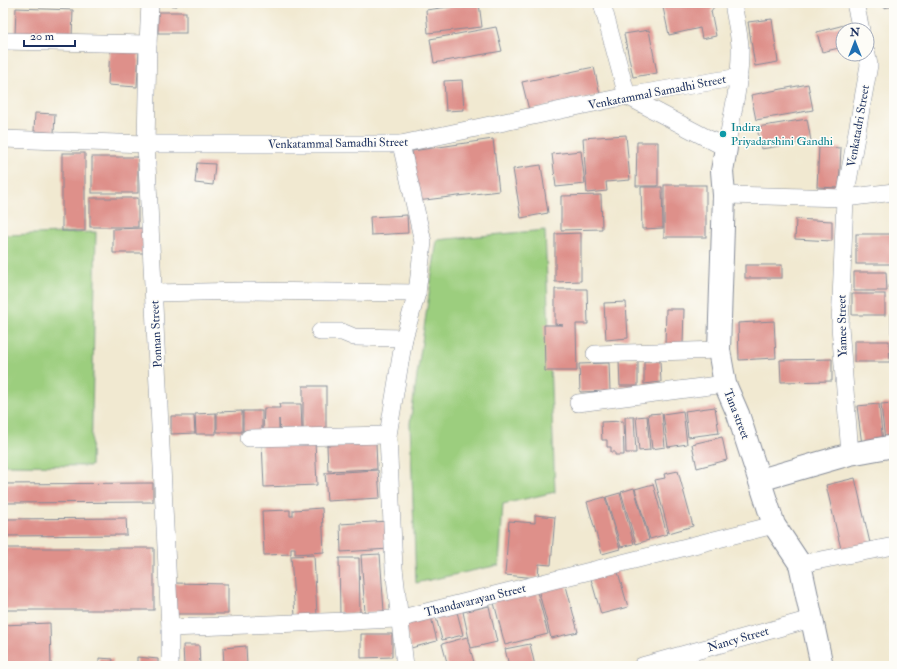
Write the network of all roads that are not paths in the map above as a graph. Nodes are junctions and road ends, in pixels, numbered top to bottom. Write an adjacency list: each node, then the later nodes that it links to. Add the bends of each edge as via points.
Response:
1 (150, 3): 7 (street, Ponnan Street)
2 (602, 3): 10 (street)
3 (733, 3): 9 (street, via 740,45)
4 (855, 3): 5 (street)
5 (859, 22)
6 (3, 41): 7 (street)
7 (148, 44): 12 (street, Ponnan Street)
8 (868, 62): 17 (street, Venkatadri Street)
9 (739, 77): 10 (street, Venkatammal Samadhi Street); 14 (street)
10 (627, 96): 13 (street, Venkatammal Samadhi Street); 14 (street)
11 (3, 139): 12 (street, Venkatammal Samadhi Street)
12 (146, 144): 13 (street, Venkatammal Samadhi Street); 18 (street, Ponnan Street)
13 (401, 144): 19 (street, via 423,242)
14 (726, 148): 16 (street, Tana street, via 722,171)
15 (894, 192): 17 (street)
16 (724, 195): 17 (street); 22 (street, Tana street)
17 (845, 198): 29 (street, Yamee Street, via 840,326)
18 (154, 293): 19 (street); 36 (street, Ponnan Street)
19 (417, 293): 21 (street)
20 (320, 332): 21 (street, via 342,332 354,337)
21 (404, 338): 26 (street)
22 (719, 350): 23 (street); 24 (street, Tana street)
23 (595, 354)
24 (725, 384): 25 (street); 30 (street, Tana street)
25 (578, 403)
26 (388, 435): 27 (street); 34 (street)
27 (249, 438)
28 (894, 446): 29 (street)
29 (850, 454): 30 (street)
30 (760, 480): 31 (street, Tana street)
31 (774, 525): 33 (street, Tana street); 34 (street, Thandavarayan Street)
32 (894, 546): 33 (street)
33 (800, 564): 35 (street, Tana street)
34 (398, 619): 36 (street, Thandavarayan Street); 38 (street)
35 (811, 619): 39 (street, Nancy Street); 40 (street, Tana street)
36 (170, 628): 37 (street, Ponnan Street)
37 (170, 666)
38 (405, 666)
39 (642, 666)
40 (822, 666)

